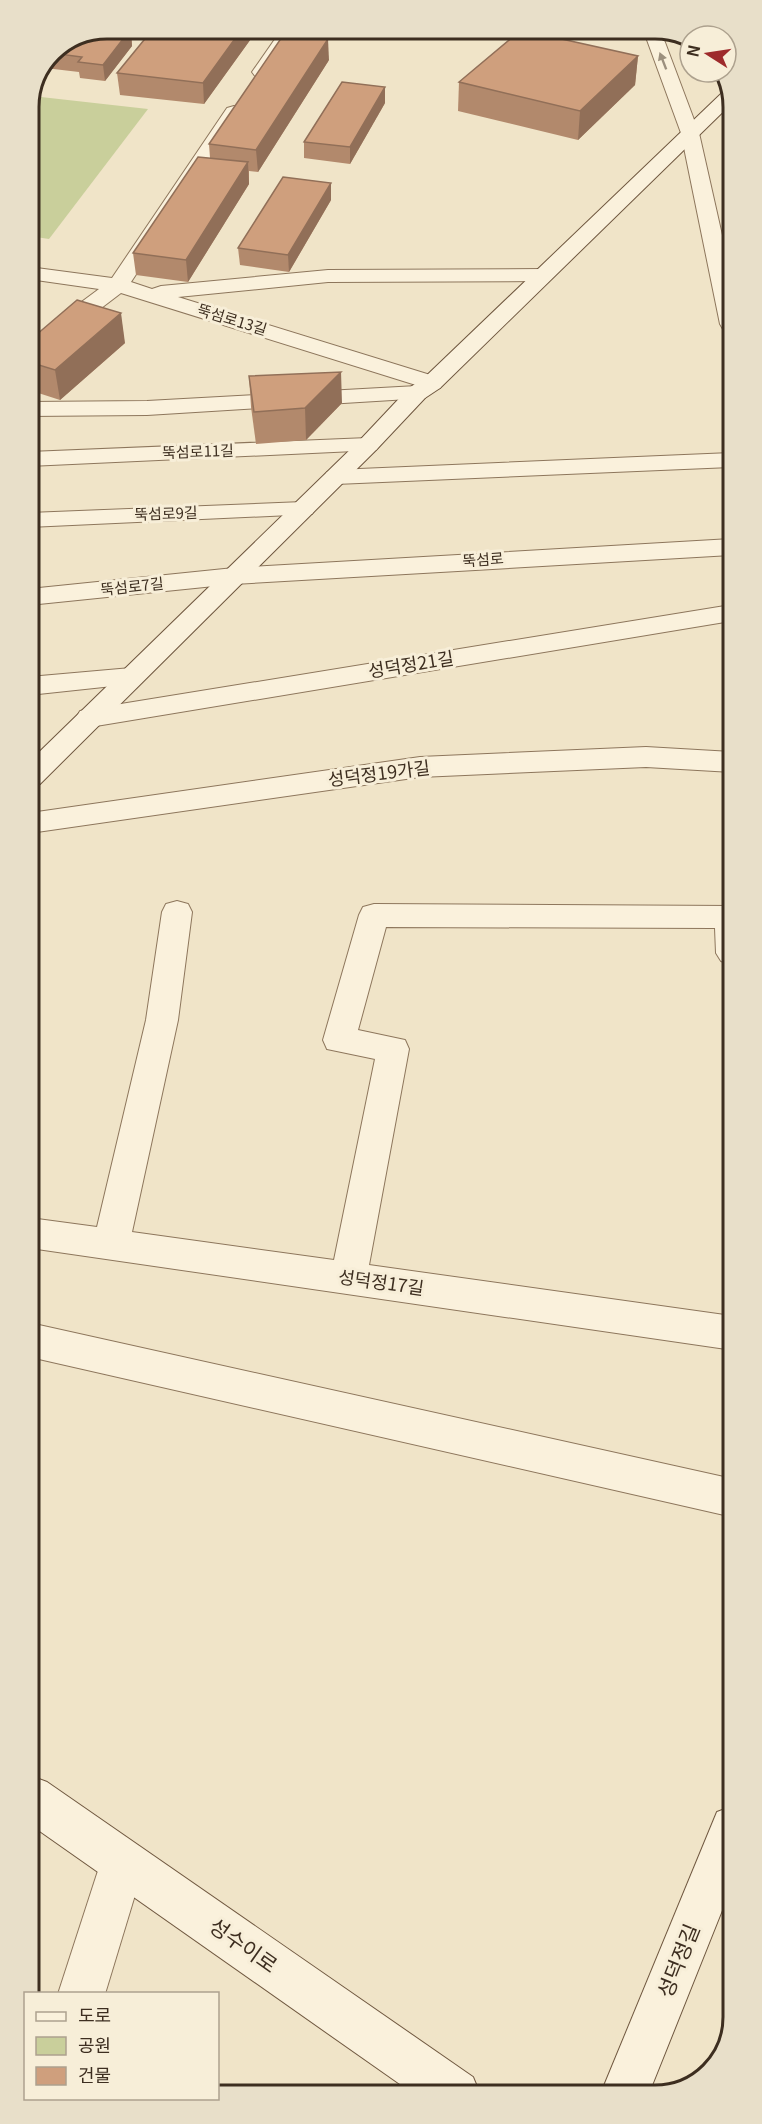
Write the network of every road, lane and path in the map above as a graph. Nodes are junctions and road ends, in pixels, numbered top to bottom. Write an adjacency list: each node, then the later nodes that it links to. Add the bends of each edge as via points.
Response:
1 (283, 39): 7 (street)
2 (655, 39): 4 (street, one-way to 2)
3 (722, 102): 4 (street)
4 (690, 133): 6 (street); 8 (street)
5 (39, 274): 7 (street, 뚝섬로13길)
6 (543, 275): 9 (street, via 328,276); 11 (street)
7 (118, 285): 9 (street, 뚝섬로13길); 10 (street)
8 (723, 287)
9 (147, 294): 11 (street, 뚝섬로13길)
10 (39, 344)
11 (424, 388): 12 (street, via 147,408); 13 (street)
12 (39, 410)
13 (368, 446): 14 (street, 뚝섬로11길); 16 (street)
14 (39, 459)
15 (723, 460): 16 (street)
16 (336, 477): 17 (street)
17 (303, 509): 18 (street, 뚝섬로9길); 20 (street)
18 (39, 520)
19 (723, 547): 20 (street, 뚝섬로)
20 (234, 576): 21 (street, 뚝섬로7길); 23 (street)
21 (39, 596)
22 (723, 614): 25 (street, 성덕정21길)
23 (131, 677): 24 (street); 25 (street)
24 (39, 685)
25 (90, 718): 27 (street)
26 (723, 761): 28 (street, 성덕정19가길, via 646,757 420,767)
27 (39, 768)
28 (39, 822)
29 (177, 912): 32 (street, via 162,1020)
30 (723, 916): 33 (street, via 374,915 339,1040 393,1048)
31 (39, 1234): 32 (street, 성덕정17길)
32 (111, 1244): 33 (street, 성덕정17길)
33 (348, 1278): 34 (street, 성덕정17길)
34 (723, 1332)
35 (39, 1342): 36 (street)
36 (723, 1496)
37 (39, 1804): 39 (street, 성수이로)
38 (723, 1853): 42 (street, 성덕정길)
39 (122, 1862): 40 (street); 41 (street, 성수이로)
40 (82, 1992)
41 (443, 2085)
42 (628, 2085)

